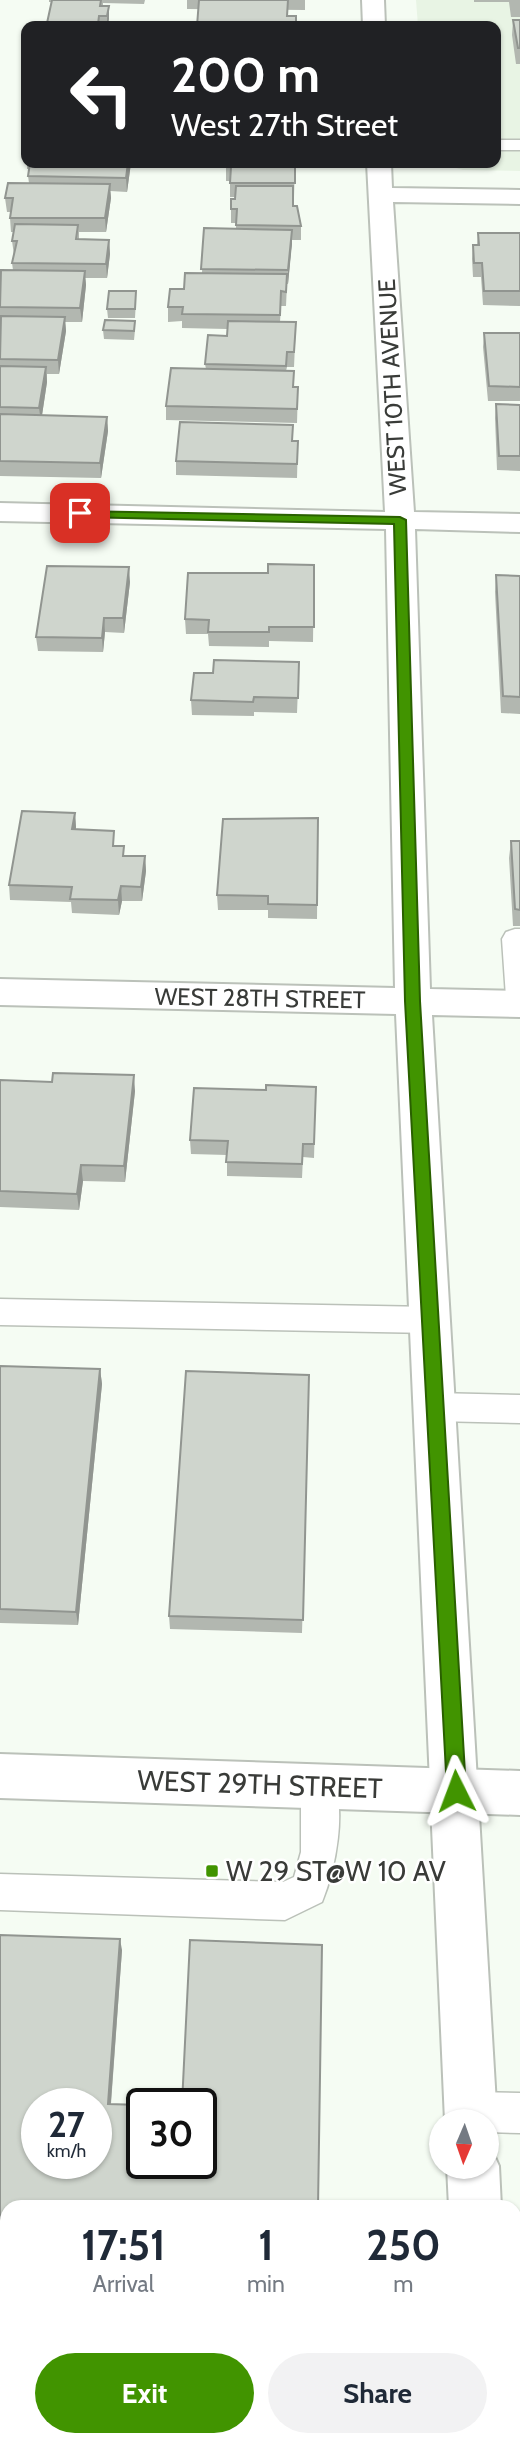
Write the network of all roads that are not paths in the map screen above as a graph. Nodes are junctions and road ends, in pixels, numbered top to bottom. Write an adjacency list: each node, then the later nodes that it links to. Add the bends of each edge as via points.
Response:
1 (373, 0): 2 (street)
2 (374, 21)
3 (501, 145): 4 (lane)
4 (520, 145)
5 (380, 179): 6 (street); 8 (street, WEST 10TH AVENUE)
6 (520, 197)
7 (0, 512): 8 (street)
8 (400, 520): 9 (street); 13 (street, WEST 10TH AVENUE)
9 (520, 523)
10 (520, 939): 12 (lane, via 515,939)
11 (0, 992): 13 (street, WEST 28TH STREET)
12 (520, 997)
13 (412, 1001): 14 (street, WEST 28TH STREET); 16 (street, WEST 10TH AVENUE)
14 (520, 1004)
15 (0, 1312): 16 (lane)
16 (430, 1320): 17 (street, WEST 10TH AVENUE)
17 (435, 1407): 18 (lane); 21 (street, WEST 10TH AVENUE)
18 (520, 1409)
19 (0, 1776): 20 (street, WEST 29TH STREET)
20 (319, 1786): 21 (street, WEST 29TH STREET); 23 (lane, via 318,1852 309,1889 285,1901)
21 (456, 1791): 22 (street, WEST 29TH STREET); 24 (street, WEST 10TH AVENUE)
22 (520, 1793)
23 (0, 1892)
24 (471, 2109)
25 (520, 2113): 26 (lane)
26 (499, 2114)
27 (474, 2179): 28 (street)
28 (475, 2200)

